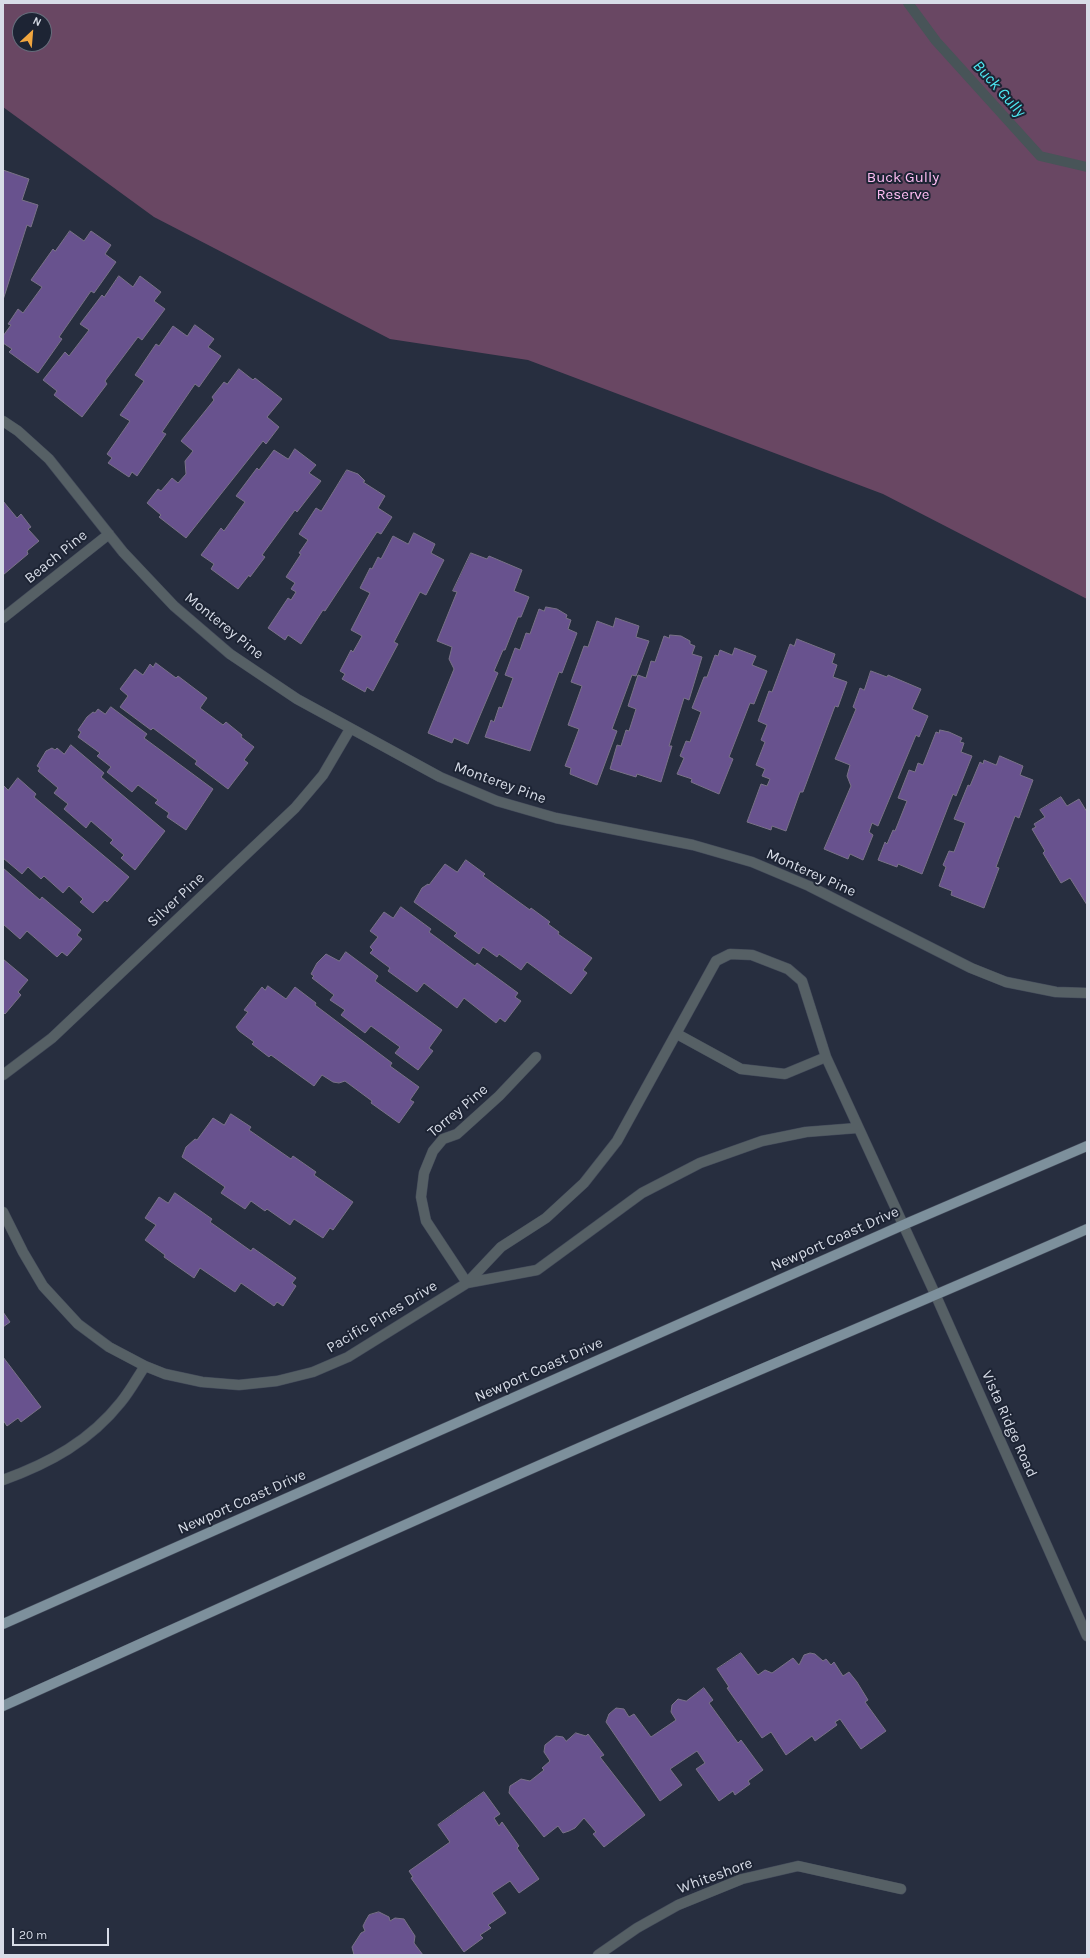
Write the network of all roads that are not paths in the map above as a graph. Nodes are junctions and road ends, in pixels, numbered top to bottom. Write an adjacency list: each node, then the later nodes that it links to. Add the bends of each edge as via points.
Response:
1 (3, 421): 2 (street, Monterey Pine, via 49,459)
2 (109, 534): 3 (street, Beach Pine); 4 (street, Monterey Pine, via 174,606 230,654 291,696)
3 (3, 618)
4 (350, 729): 5 (street, Monterey Pine, via 440,777 497,801 556,818 693,845 752,862 809,886 971,968 1006,982 1056,992); 9 (street, Silver Pine, via 323,775 295,808 52,1038)
5 (1087, 993)
6 (677, 1034): 8 (street, via 742,1069 785,1074); 8 (street, Pacific Pines Drive, via 716,961 730,954 752,955 788,970 802,981); 15 (street, Pacific Pines Drive, via 617,1141 584,1182 546,1218 501,1247)
7 (536, 1057): 15 (street, Torrey Pine, via 500,1096 457,1134 443,1139 433,1151 424,1173 421,1197 426,1221)
8 (826, 1057): 10 (street, Pacific Pines Drive)
9 (3, 1076)
10 (857, 1128): 13 (street, Pacific Pines Drive); 15 (street, Pacific Pines Drive, via 806,1132 762,1141 700,1163 642,1193 537,1270)
11 (1087, 1146): 13 (main road, Newport Coast Drive)
12 (3, 1212): 17 (street, Pacific Pines Drive, via 43,1286 78,1324 109,1347)
13 (903, 1225): 16 (street, Vista Ridge Road); 19 (main road, Newport Coast Drive)
14 (1087, 1229): 16 (main road)
15 (467, 1283): 17 (street, Pacific Pines Drive, via 348,1357 313,1372 240,1384 202,1382 165,1374)
16 (936, 1296): 20 (street, Vista Ridge Road); 21 (main road, via 664,1411)
17 (145, 1366): 18 (street, via 121,1402 96,1428 67,1451 35,1468)
18 (3, 1480)
19 (3, 1624)
20 (1087, 1636)
21 (3, 1706)
22 (901, 1889): 23 (street, Whiteshore, via 798,1866 742,1879 678,1905 637,1928)
23 (598, 1955)

